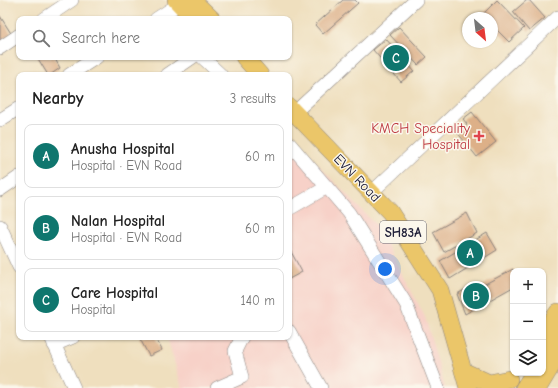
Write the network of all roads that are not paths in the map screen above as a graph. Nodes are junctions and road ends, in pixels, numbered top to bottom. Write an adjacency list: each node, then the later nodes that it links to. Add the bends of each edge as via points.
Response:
1 (72, 0): 4 (street)
2 (416, 0): 22 (street)
3 (182, 1): 5 (street); 6 (main road); 7 (main road)
4 (48, 16)
5 (160, 16)
6 (192, 16)
7 (207, 16)
8 (558, 17): 30 (street)
9 (16, 37): 10 (street)
10 (0, 48)
11 (92, 60): 16 (street)
12 (189, 60): 17 (street)
13 (205, 60): 18 (street)
14 (234, 60): 19 (main road)
15 (247, 60): 20 (main road)
16 (74, 72)
17 (171, 72)
18 (218, 72)
19 (244, 72)
20 (257, 72)
21 (16, 110): 25 (street)
22 (292, 112)
23 (292, 114): 30 (main road, EVN Road / SH83A)
24 (292, 114): 52 (main road, via 378,215 430,291 455,372)
25 (0, 120)
26 (292, 146): 28 (street)
27 (16, 178): 29 (street)
28 (327, 187): 31 (street); 51 (street, via 349,213 406,304)
29 (0, 190)
30 (371, 193): 44 (main road, EVN Road / SH83A, via 390,212 440,290)
31 (292, 207)
32 (0, 226): 33 (street)
33 (16, 257)
34 (558, 312): 35 (main road)
35 (546, 329)
36 (558, 332): 41 (main road)
37 (292, 337): 50 (street)
38 (240, 340): 49 (street, via 235,351 242,377)
39 (52, 341): 48 (street)
40 (558, 345): 43 (main road)
41 (546, 353)
42 (558, 355): 56 (main road)
43 (546, 365)
44 (463, 371): 47 (main road, via 489,383); 53 (main road, EVN Road / SH83A)
45 (532, 376): 54 (main road)
46 (540, 376): 55 (main road)
47 (509, 380)
48 (74, 388)
49 (217, 388)
50 (320, 388)
51 (438, 388)
52 (457, 388)
53 (468, 388)
54 (524, 388)
55 (533, 388)
56 (538, 388)

